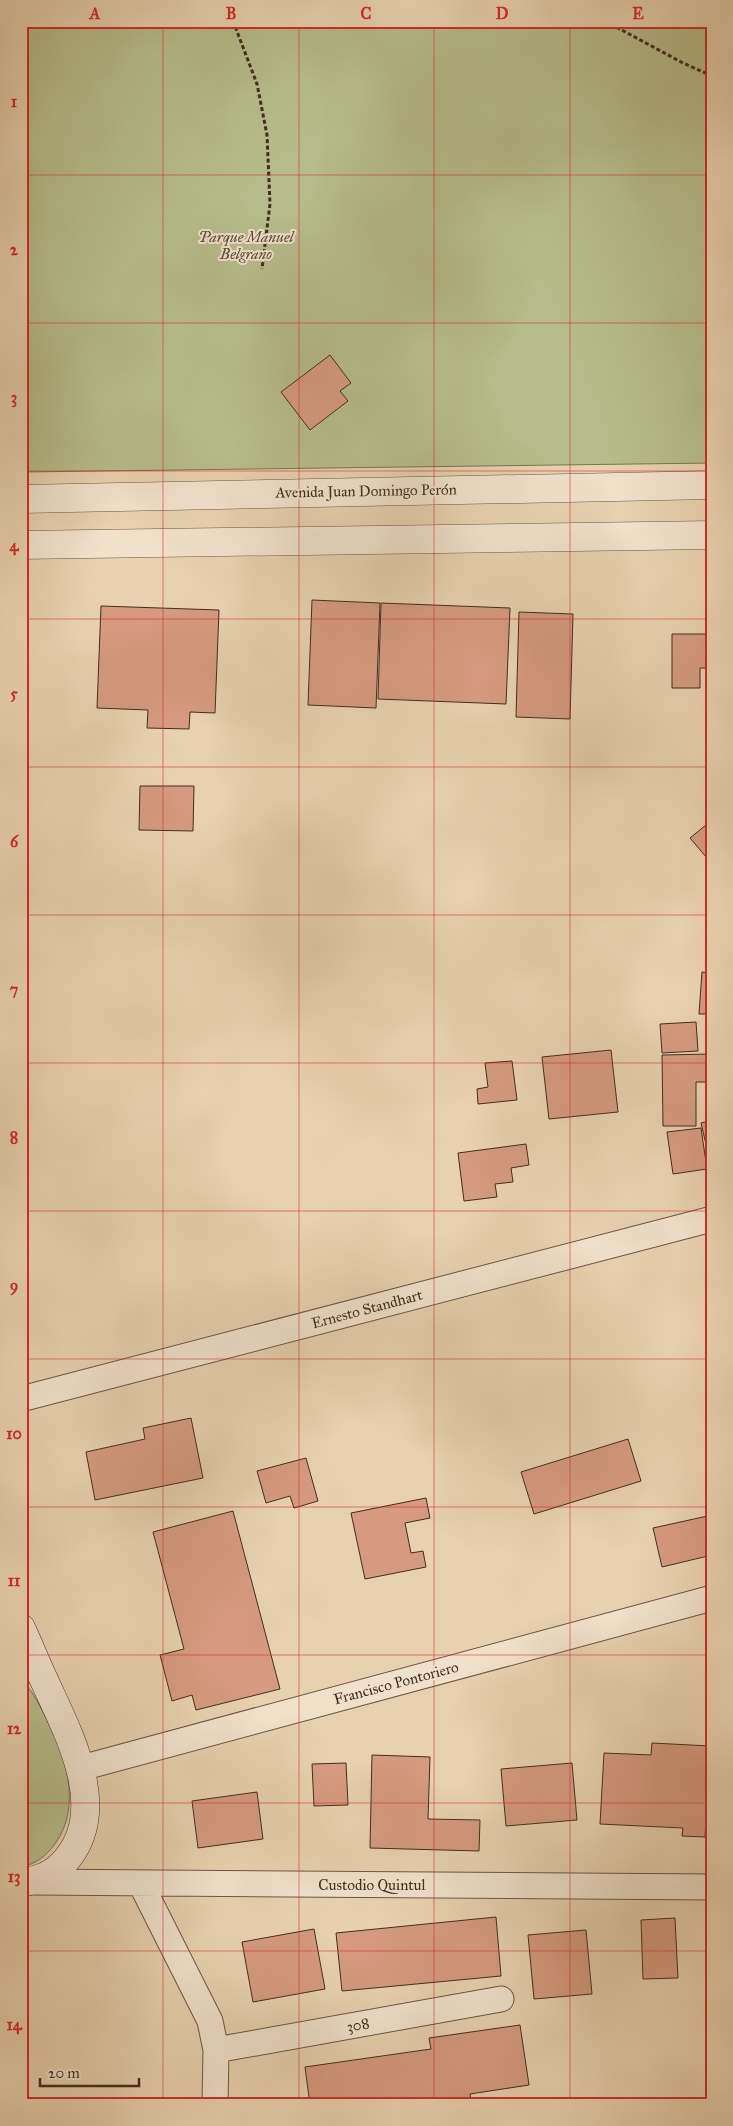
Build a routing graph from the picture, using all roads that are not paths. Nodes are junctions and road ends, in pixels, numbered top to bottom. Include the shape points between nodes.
1 (712, 485) edge
2 (21, 499) edge
3 (712, 535) edge
4 (21, 545) edge
5 (712, 1219) edge
6 (21, 1399) edge
7 (712, 1598) edge
8 (21, 1628) edge
9 (21, 1658) edge
10 (44, 1681) junction
11 (81, 1768) junction
12 (27, 1882) edge
13 (141, 1884) junction
14 (712, 1887) edge
15 (501, 2000) dead end
16 (216, 2050) junction
17 (215, 2105) edge

1 - 2 street, Avenida Juan Domingo Perón
3 - 4 street
5 - 6 street, Ernesto Standhart
7 - 11 street, Francisco Pontoriero
8 - 10 street
9 - 10 street
10 - 11 street
11 - 12 street via 85,1805 81,1836 74,1851 63,1865 47,1876
12 - 13 street, Custodio Quintul
13 - 14 street, Custodio Quintul
13 - 16 street via 210,2021
15 - 16 street, 308
16 - 17 street

